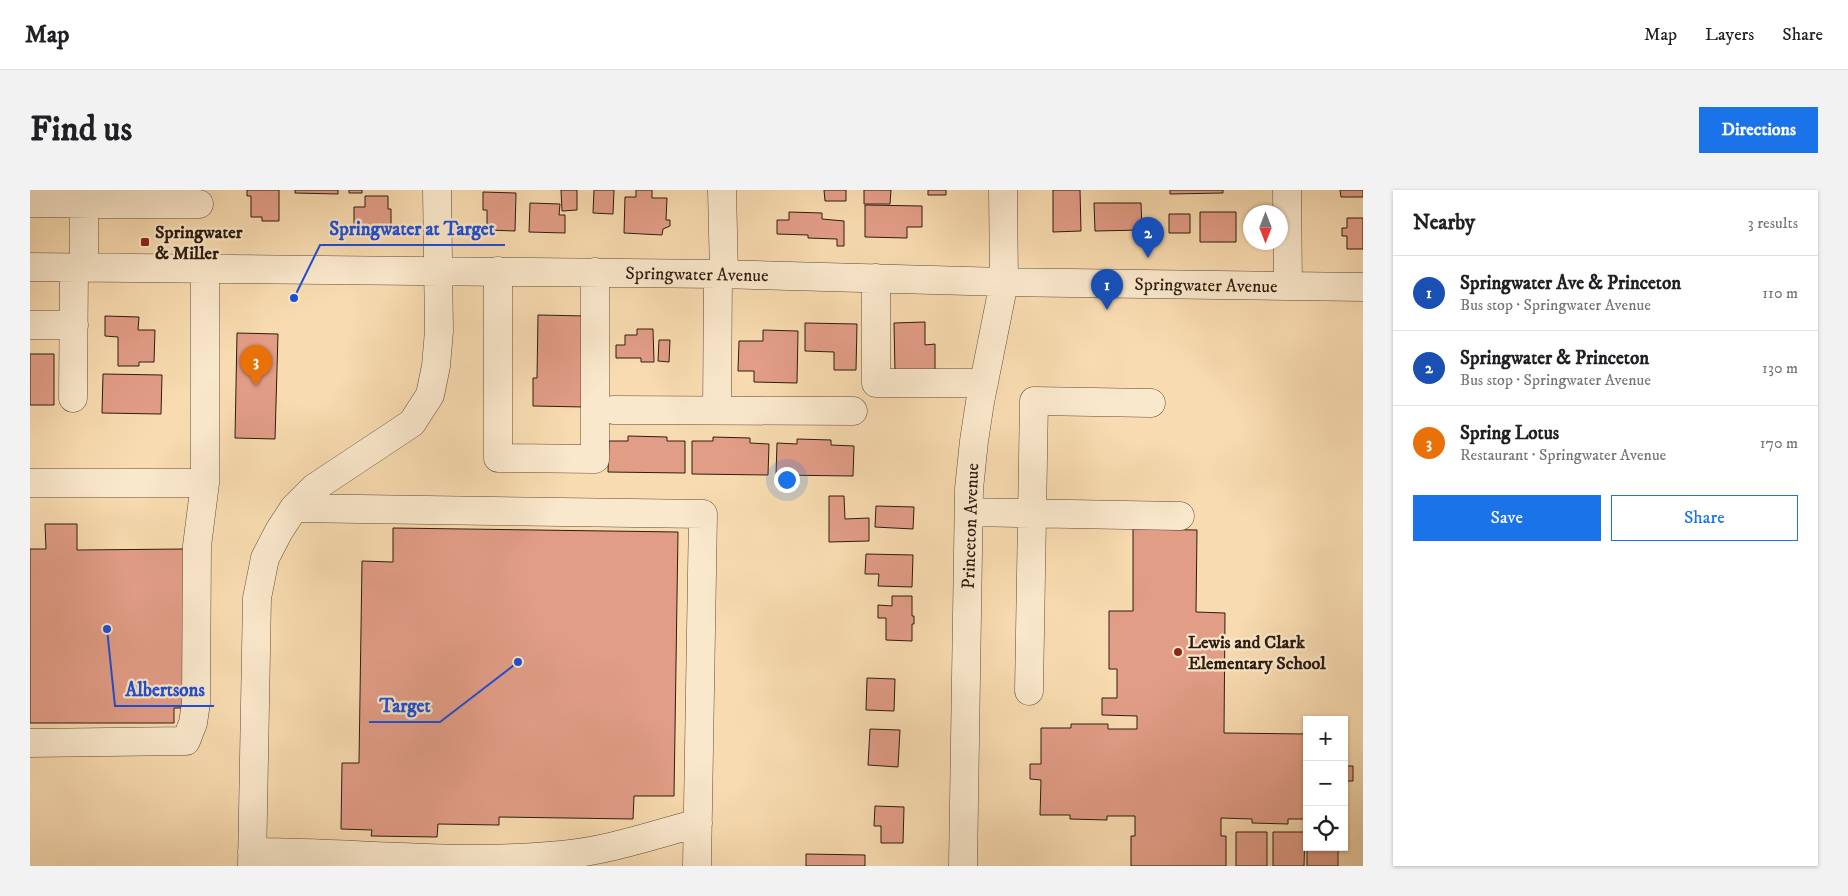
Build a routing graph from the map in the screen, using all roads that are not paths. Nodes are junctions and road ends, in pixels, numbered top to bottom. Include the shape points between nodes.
1 (437, 190) edge
2 (722, 190) edge
3 (1003, 190) edge
4 (1287, 190) edge
5 (84, 197) edge
6 (116, 197) edge
7 (30, 203) edge
8 (199, 204) dead end
9 (30, 267) edge
10 (79, 267) junction
11 (205, 268) junction
12 (438, 270) junction
13 (498, 271) junction
14 (595, 272) junction
15 (721, 274) junction
16 (876, 278) junction
17 (1004, 282) junction
18 (1288, 286) junction
19 (1363, 287) edge
20 (30, 325) edge
21 (74, 325) junction
22 (984, 383) junction
23 (73, 398) dead end
24 (1151, 403) dead end
25 (613, 410) dead end
26 (717, 410) junction
27 (853, 411) dead end
28 (30, 484) edge
29 (205, 484) junction
30 (294, 508) junction
31 (969, 512) junction
32 (1032, 513) junction
33 (1180, 516) dead end
34 (1029, 691) dead end
35 (30, 743) edge
36 (698, 823) junction
37 (252, 859) edge
38 (697, 866) edge
39 (962, 866) edge

1 - 12 street
2 - 15 street
3 - 17 street, Princeton Avenue
4 - 18 street
5 - 6 street
5 - 7 street
5 - 10 street
6 - 8 street
9 - 10 street, Springwater Avenue
10 - 11 street, Springwater Avenue
10 - 21 street
11 - 12 street, Springwater Avenue
11 - 29 street
12 - 13 street, Springwater Avenue
12 - 30 street via 439,331 430,396 412,422 314,488
13 - 14 street, Springwater Avenue
13 - 14 street via 498,458 595,458
14 - 15 street, Springwater Avenue
15 - 16 street, Springwater Avenue
15 - 26 street
16 - 17 street, Springwater Avenue
16 - 22 street via 876,383
17 - 18 street, Springwater Avenue
17 - 22 street, Princeton Avenue
18 - 19 street, Springwater Avenue
20 - 21 street
21 - 23 street
22 - 31 street, Princeton Avenue via 974,441
24 - 32 street via 1034,401
25 - 26 street
26 - 27 street
28 - 29 street
29 - 35 street via 197,546 196,703 186,741
30 - 36 street via 702,514
30 - 37 street via 265,558 257,598
31 - 32 street
31 - 39 street, Princeton Avenue
32 - 33 street
32 - 34 street
36 - 37 street via 625,843 562,855 502,859 315,852
36 - 38 street

